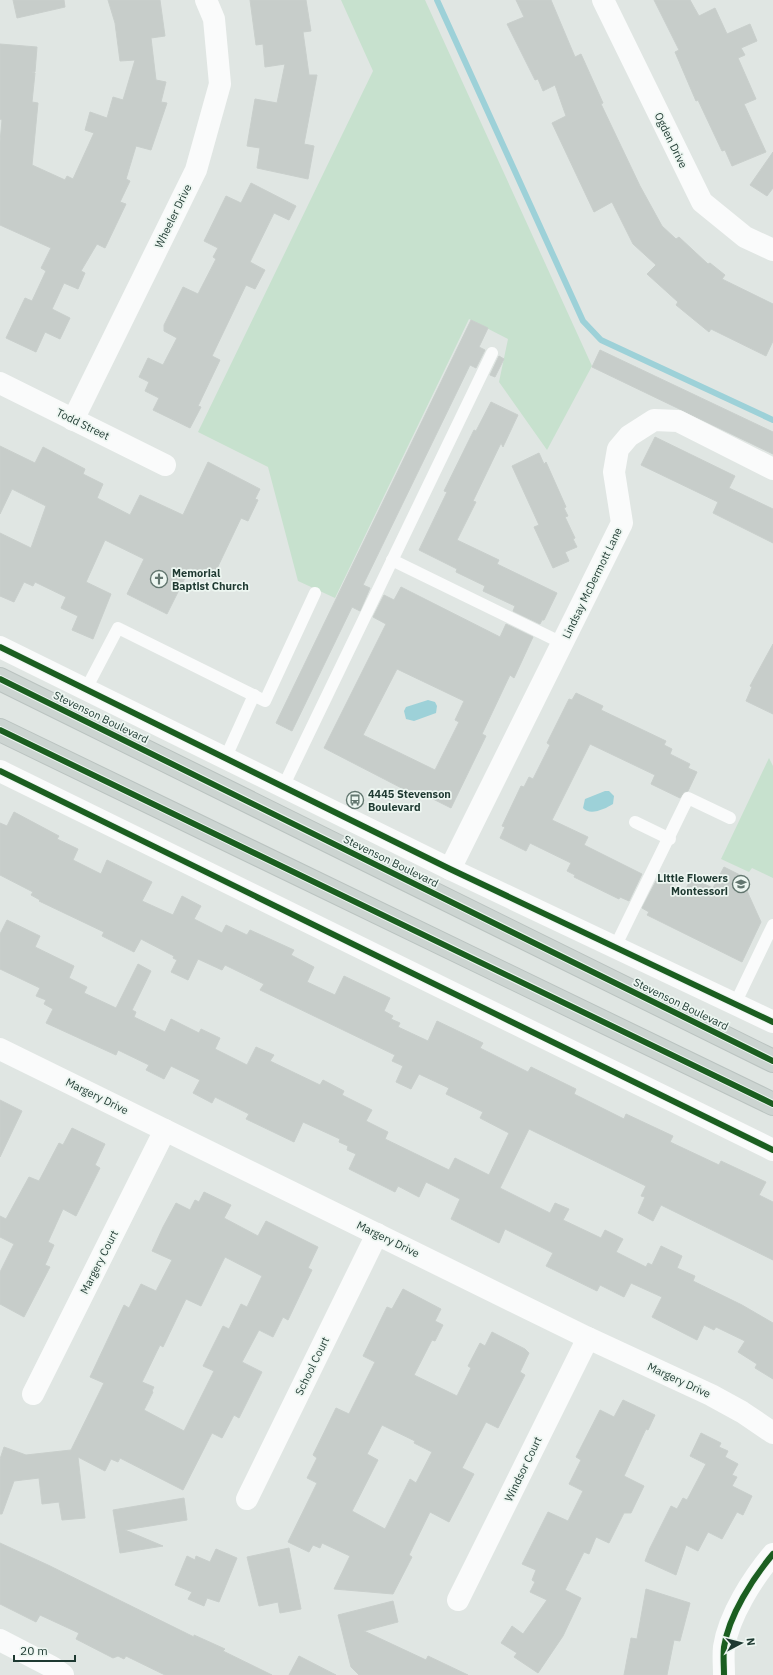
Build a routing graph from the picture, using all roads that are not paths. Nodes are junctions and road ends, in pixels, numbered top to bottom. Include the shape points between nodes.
1 (206, 0) edge
2 (603, 0) edge
3 (773, 250) edge
4 (492, 353) dead end
5 (0, 383) edge
6 (73, 420) junction
7 (165, 465) dead end
8 (773, 469) edge
9 (392, 560) junction
10 (315, 593) dead end
11 (562, 644) junction
12 (0, 647) edge
13 (0, 678) edge
14 (86, 689) junction
15 (254, 695) junction
16 (0, 730) edge
17 (225, 759) junction
18 (0, 771) edge
19 (283, 787) junction
20 (730, 818) dead end
21 (635, 822) dead end
22 (670, 839) junction
23 (450, 869) junction
24 (773, 925) edge
25 (615, 947) junction
26 (735, 1004) junction
27 (773, 1022) edge
28 (0, 1049) edge
29 (773, 1061) edge
30 (773, 1104) edge
31 (165, 1130) junction
32 (773, 1150) edge
33 (377, 1234) junction
34 (588, 1338) junction
35 (33, 1394) dead end
36 (773, 1433) edge
37 (247, 1499) dead end
38 (773, 1554) edge
39 (458, 1600) dead end
40 (0, 1640) edge
41 (63, 1675) edge
42 (724, 1675) edge

1 - 6 street, Wheeler Drive via 214,19 220,84 196,170
2 - 3 street, Ogden Drive via 702,202 745,237
4 - 9 lane
5 - 6 street, Todd Street
6 - 7 street, Todd Street
8 - 11 street, Lindsay McDermott Lane via 678,421 654,420 629,436 618,449 614,472 622,524
9 - 11 lane
9 - 19 lane
10 - 15 lane via 265,701
11 - 23 street, Lindsay McDermott Lane
12 - 14 street, Stevenson Boulevard
13 - 29 main road, Stevenson Boulevard
14 - 15 lane via 118,628
14 - 17 street, Stevenson Boulevard
15 - 17 lane
16 - 30 main road
17 - 19 street, Stevenson Boulevard
18 - 32 street
19 - 23 street, Stevenson Boulevard
20 - 22 lane via 688,798
21 - 22 lane
22 - 25 lane
23 - 25 street, Stevenson Boulevard
24 - 26 lane
25 - 26 street, Stevenson Boulevard
26 - 27 street, Stevenson Boulevard
28 - 31 street, Margery Drive
31 - 33 street, Margery Drive
31 - 35 street, Margery Court
33 - 34 street, Margery Drive
33 - 37 street, School Court
34 - 36 street, Margery Drive via 711,1395
34 - 39 street, Windsor Court
38 - 42 street via 760,1569 735,1612 724,1646
40 - 41 street

